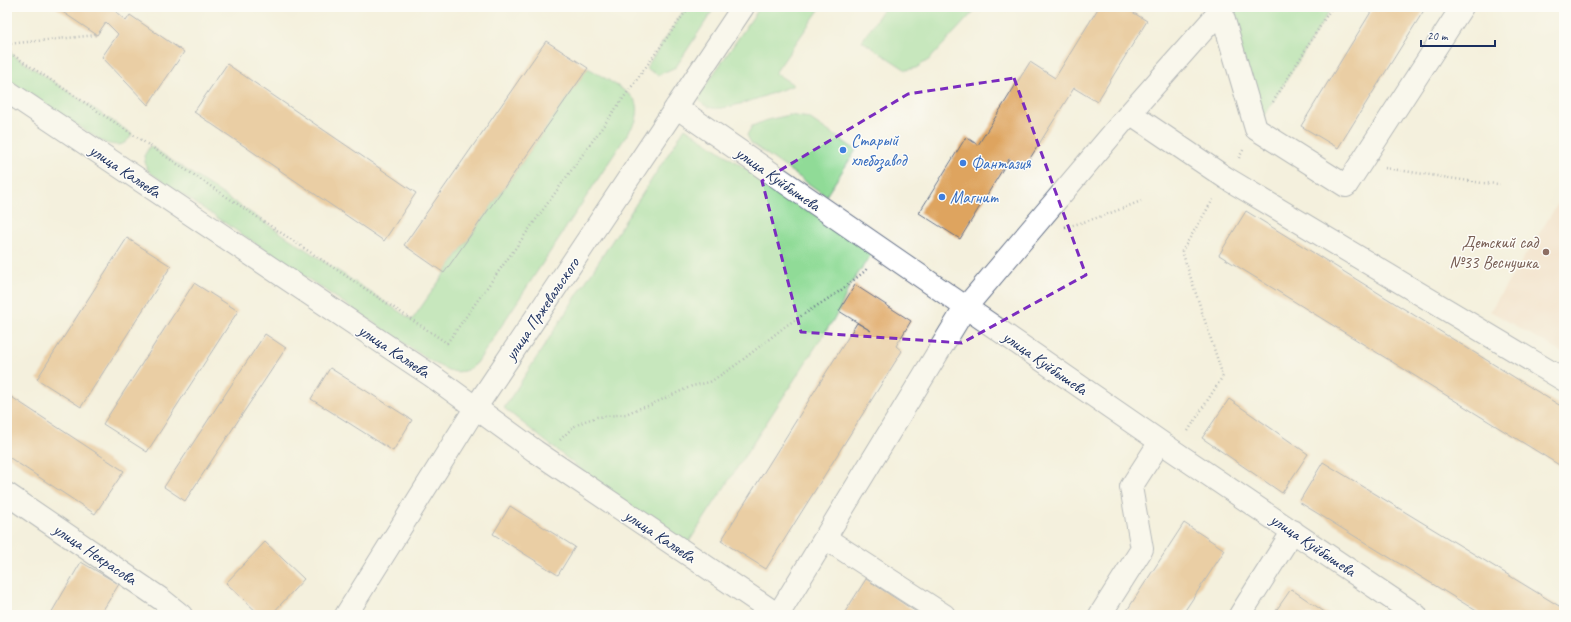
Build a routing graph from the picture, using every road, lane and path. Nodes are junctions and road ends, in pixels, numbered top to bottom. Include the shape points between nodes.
1 (689, 7) edge
2 (743, 7) edge
3 (1332, 7) edge
4 (1462, 7) edge
5 (1223, 9) edge
6 (97, 35) dead end
7 (7, 44) edge
8 (7, 51) edge
9 (7, 91) edge
10 (676, 108) junction
11 (1130, 113) junction
12 (1256, 129) junction
13 (1358, 168) junction
14 (1226, 178) junction
15 (1500, 184) dead end
16 (1141, 200) dead end
17 (1029, 233) junction
18 (880, 249) junction
19 (965, 308) junction
20 (1564, 380) edge
21 (476, 407) junction
22 (1167, 447) junction
23 (536, 451) junction
24 (7, 494) edge
25 (1293, 531) junction
26 (825, 538) junction
27 (181, 615) edge
28 (346, 615) edge
29 (778, 615) edge
30 (944, 615) edge
31 (1100, 615) edge
32 (1240, 615) edge
33 (1416, 615) edge

1 - 8 path via 447,343
2 - 10 street, улица Пржевальского
3 - 12 path
4 - 13 street
5 - 11 street
5 - 12 street
6 - 7 path
9 - 21 street, улица Каляева
10 - 18 street, улица Куйбышева
10 - 21 street, улица Пржевальского
11 - 14 street
11 - 17 street
12 - 13 street via 1346,186
12 - 14 path
13 - 15 path via 1381,168
14 - 20 street
14 - 22 path via 1182,251 1223,376
16 - 17 path via 1082,224
17 - 19 street
18 - 19 street, улица Куйбышева
18 - 23 path via 858,277 710,382 692,386 626,414 585,421 573,427 554,446
19 - 22 street, улица Куйбышева
19 - 26 street
21 - 23 street, улица Каляева
21 - 28 street, улица Пржевальского
22 - 25 street, улица Куйбышева
22 - 31 street via 1131,487 1142,549
23 - 29 street, улица Каляева
24 - 27 street, улица Некрасова
25 - 32 street
25 - 33 street, улица Куйбышева
26 - 29 street
26 - 30 street

